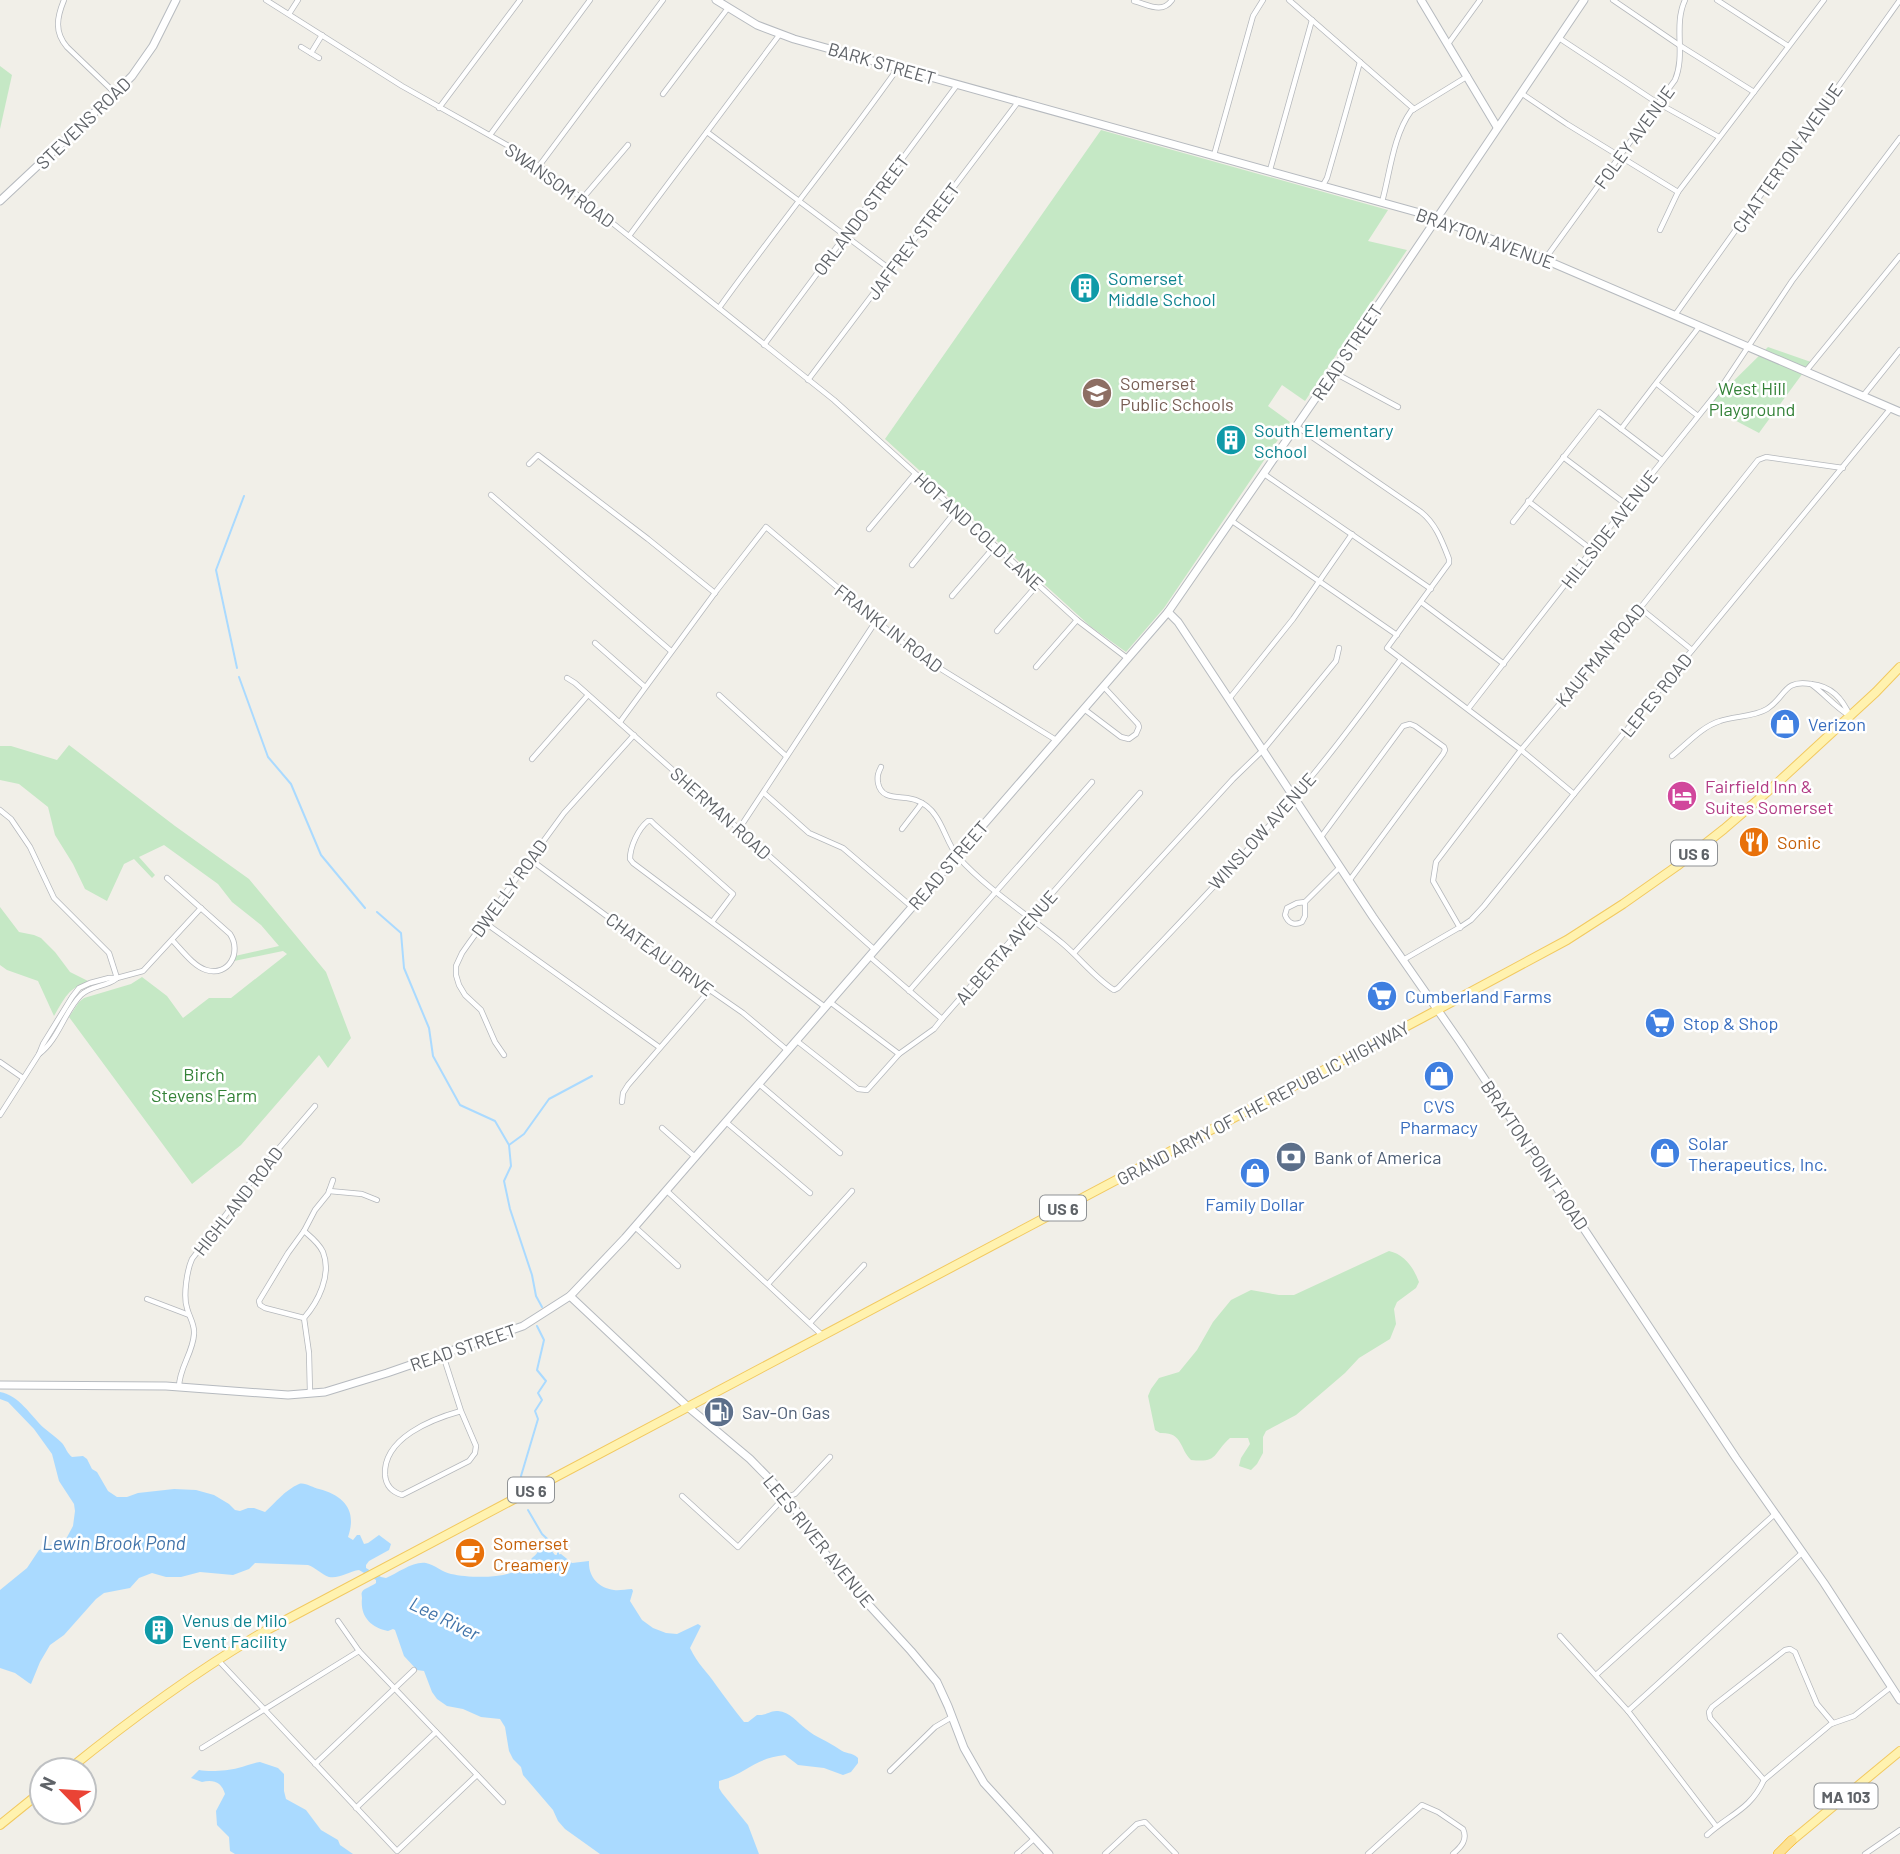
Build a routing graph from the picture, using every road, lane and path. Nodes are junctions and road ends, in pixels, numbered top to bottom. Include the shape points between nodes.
1 (64, 0) edge
2 (176, 0) edge
3 (266, 0) edge
4 (298, 0) edge
5 (520, 0) edge
6 (590, 0) edge
7 (663, 0) edge
8 (716, 0) edge
9 (1172, 0) edge
10 (1263, 0) edge
11 (1289, 0) edge
12 (1421, 0) edge
13 (1480, 0) edge
14 (1584, 0) edge
15 (1613, 0) edge
16 (1685, 0) edge
17 (1717, 0) edge
18 (1823, 0) edge
19 (1899, 0) edge
20 (1134, 1) edge
21 (728, 8) junction
22 (289, 14) junction
23 (1312, 20) junction
24 (780, 34) junction
25 (322, 35) junction
26 (1559, 37) junction
27 (1448, 44) junction
28 (1679, 45) junction
29 (1788, 46) junction
30 (302, 47) dead end
31 (310, 53) junction
32 (319, 58) dead end
33 (1360, 62) junction
34 (898, 68) junction
35 (1468, 76) junction
36 (957, 85) junction
37 (1754, 92) junction
38 (115, 93) junction
39 (1521, 93) junction
40 (663, 94) dead end
41 (1017, 102) junction
42 (1658, 103) junction
43 (439, 108) junction
44 (1414, 109) junction
45 (1054, 112) joint
46 (1497, 127) junction
47 (707, 132) junction
48 (490, 135) junction
49 (1719, 138) junction
50 (1900, 138) edge
51 (628, 145) dead end
52 (1214, 155) junction
53 (1619, 156) junction
54 (539, 166) junction
55 (1270, 170) junction
56 (1323, 185) junction
57 (1678, 192) junction
58 (582, 199) junction
59 (799, 200) junction
60 (0, 201) edge
61 (1382, 202) junction
62 (1436, 219) junction
63 (1660, 230) dead end
64 (629, 236) junction
65 (845, 236) junction
66 (1900, 256) edge
67 (1545, 260) junction
68 (891, 270) junction
69 (719, 309) junction
70 (1675, 316) junction
71 (1700, 327) junction
72 (765, 345) junction
73 (1748, 348) junction
74 (1900, 350) edge
75 (1333, 372) junction
76 (1806, 372) junction
77 (808, 380) junction
78 (1657, 384) junction
79 (1863, 396) junction
80 (834, 400) joint
81 (1398, 407) dead end
82 (1891, 408) junction
83 (1900, 412) edge
84 (1698, 416) junction
85 (1296, 426) junction
86 (1621, 429) junction
87 (1563, 457) junction
88 (1662, 460) junction
89 (529, 464) dead end
90 (1843, 468) junction
91 (915, 474) junction
92 (1264, 474) junction
93 (491, 495) dead end
94 (1528, 501) junction
95 (1627, 505) junction
96 (956, 510) junction
97 (1232, 521) junction
98 (1513, 522) dead end
99 (869, 529) dead end
100 (1352, 534) junction
101 (995, 546) junction
102 (1592, 550) junction
103 (912, 565) dead end
104 (1320, 581) junction
105 (1038, 584) junction
106 (1431, 589) junction
107 (715, 593) junction
108 (952, 596) dead end
109 (1420, 602) junction
110 (1640, 608) junction
111 (1168, 612) junction
112 (1077, 620) junction
113 (876, 621) junction
114 (997, 631) dead end
115 (1396, 635) junction
116 (595, 643) dead end
117 (1339, 648) dead end
118 (1692, 650) junction
119 (671, 651) junction
120 (1127, 658) junction
121 (1401, 659) junction
122 (1504, 664) junction
123 (1036, 667) dead end
124 (1900, 667) edge
125 (567, 678) dead end
126 (1103, 686) junction
127 (645, 687) junction
128 (588, 695) junction
129 (719, 695) dead end
130 (1229, 699) junction
131 (1084, 708) junction
132 (1468, 709) junction
133 (1850, 716) junction
134 (620, 722) junction
135 (634, 735) junction
136 (1056, 740) junction
137 (1263, 750) junction
138 (1521, 750) junction
139 (786, 756) junction
140 (1672, 757) dead end
141 (532, 759) dead end
142 (881, 768) dead end
143 (1092, 782) dead end
144 (764, 793) junction
145 (1140, 793) dead end
146 (1574, 794) junction
147 (1295, 796) junction
148 (922, 803) junction
149 (0, 810) edge
150 (739, 829) junction
151 (902, 829) dead end
152 (1321, 837) junction
153 (957, 855) junction
154 (531, 860) junction
155 (1340, 867) junction
156 (167, 878) dead end
157 (1349, 881) junction
158 (996, 892) junction
159 (1305, 902) junction
160 (912, 906) junction
161 (201, 908) junction
162 (1031, 917) junction
163 (484, 922) junction
164 (712, 922) junction
165 (1460, 928) junction
166 (172, 940) junction
167 (872, 953) junction
168 (1074, 953) junction
169 (1403, 960) junction
170 (117, 978) junction
171 (710, 990) junction
172 (909, 991) junction
173 (827, 1004) junction
174 (1437, 1010) junction
175 (942, 1019) junction
176 (797, 1041) junction
177 (659, 1047) junction
178 (788, 1051) junction
179 (899, 1054) junction
180 (504, 1055) dead end
181 (0, 1062) edge
182 (23, 1078) junction
183 (759, 1084) junction
184 (622, 1102) dead end
185 (315, 1107) dead end
186 (0, 1115) edge
187 (726, 1122) junction
188 (662, 1128) dead end
189 (840, 1153) dead end
190 (695, 1157) junction
191 (333, 1180) dead end
192 (329, 1191) junction
193 (666, 1191) junction
194 (852, 1191) dead end
195 (810, 1193) dead end
196 (377, 1200) dead end
197 (635, 1227) junction
198 (304, 1231) junction
199 (863, 1265) dead end
200 (678, 1266) dead end
201 (768, 1284) junction
202 (570, 1296) junction
203 (149, 1301) dead end
204 (190, 1316) junction
205 (304, 1318) junction
206 (810, 1323) junction
207 (823, 1335) junction
208 (443, 1354) junction
209 (0, 1385) edge
210 (179, 1387) junction
211 (310, 1394) junction
212 (688, 1406) junction
213 (461, 1411) junction
214 (830, 1457) dead end
215 (682, 1496) dead end
216 (787, 1497) junction
217 (1776, 1513) junction
218 (1803, 1552) junction
219 (338, 1621) dead end
220 (1560, 1636) dead end
221 (359, 1651) junction
222 (217, 1660) junction
223 (414, 1670) dead end
224 (1597, 1675) junction
225 (1891, 1687) junction
226 (394, 1689) junction
227 (1900, 1700) edge
228 (264, 1711) junction
229 (1628, 1712) junction
230 (952, 1716) junction
231 (1833, 1723) junction
232 (436, 1732) junction
233 (202, 1748) dead end
234 (1900, 1751) edge
235 (86, 1756) edge
236 (315, 1764) junction
237 (890, 1771) dead end
238 (477, 1774) junction
239 (1764, 1780) junction
240 (28, 1802) edge
241 (503, 1802) dead end
242 (356, 1808) junction
243 (0, 1825) edge
244 (1717, 1826) junction
245 (1900, 1830) edge
246 (1707, 1835) dead end
247 (1035, 1838) junction
248 (1792, 1840) joint
249 (1017, 1854) edge
250 (1049, 1854) edge
251 (1105, 1854) edge
252 (1176, 1854) edge
253 (1368, 1854) edge
254 (1453, 1854) edge
255 (1777, 1854) edge
256 (1865, 1854) edge

1 - 38 street via 58,16 63,43
2 - 38 main road, STEVENS ROAD via 153,46
3 - 22 street, SWANSOM ROAD
4 - 22 street
5 - 43 street
6 - 48 street
7 - 54 street
8 - 21 main road, BARK STREET
9 - 20 street via 1162,8
10 - 52 street via 1253,16
11 - 23 street
12 - 27 main road
13 - 27 street
14 - 26 main road, READ STREET
15 - 28 street
16 - 28 street, FOLEY AVENUE via 1679,17
17 - 29 street
18 - 29 street
19 - 70 street, CHATTERTON AVENUE
21 - 24 main road, BARK STREET
21 - 40 street
22 - 25 street, SWANSOM ROAD
23 - 33 street
23 - 55 street
24 - 34 main road, BARK STREET
24 - 47 street
25 - 31 street
25 - 43 street, SWANSOM ROAD
26 - 39 main road, READ STREET
26 - 42 street
27 - 35 main road
28 - 37 street
28 - 42 street, FOLEY AVENUE via 1677,74
29 - 37 street
30 - 31 street
31 - 32 street
33 - 44 street
33 - 56 street
34 - 36 main road, BARK STREET
34 - 59 street
35 - 44 street
35 - 46 main road
36 - 41 main road, BARK STREET
36 - 65 street, ORLANDO STREET
37 - 49 street
38 - 60 main road, STEVENS ROAD
39 - 46 main road, READ STREET
39 - 53 street
41 - 45 main road, BARK STREET
41 - 68 street, JAFFREY STREET
42 - 49 street
42 - 53 street, FOLEY AVENUE
43 - 48 street, SWANSOM ROAD
44 - 61 street via 1401,130
45 - 52 main road, BRAYTON AVENUE
46 - 62 main road, READ STREET
47 - 59 street
47 - 64 street
48 - 54 street, SWANSOM ROAD
49 - 57 street
50 - 73 street, HILLSIDE AVENUE via 1791,281
51 - 58 street
52 - 55 main road, BRAYTON AVENUE
53 - 57 street
53 - 67 street, FOLEY AVENUE
54 - 58 street, SWANSOM ROAD
55 - 56 main road, BRAYTON AVENUE
56 - 61 main road, BRAYTON AVENUE
57 - 63 street
58 - 64 street, SWANSOM ROAD
59 - 65 street
59 - 69 street
61 - 62 main road, BRAYTON AVENUE
62 - 67 main road, BRAYTON AVENUE
62 - 75 main road, READ STREET
64 - 69 street, SWANSOM ROAD
65 - 68 street
65 - 72 street, ORLANDO STREET
66 - 76 street
67 - 70 main road, BRAYTON AVENUE
68 - 77 street, JAFFREY STREET
69 - 72 street, SWANSOM ROAD
70 - 71 main road, BRAYTON AVENUE
71 - 73 main road, BRAYTON AVENUE
71 - 78 street
72 - 77 street, SWANSOM ROAD
73 - 76 main road, BRAYTON AVENUE
73 - 84 street, HILLSIDE AVENUE
74 - 79 street
75 - 81 street
75 - 85 main road, READ STREET
76 - 79 main road, BRAYTON AVENUE
77 - 80 street, SWANSOM ROAD
78 - 84 street
78 - 86 street
79 - 82 main road, BRAYTON AVENUE
80 - 91 street, HOT AND COLD LANE
82 - 83 main road, BRAYTON AVENUE
82 - 90 street, LEPES ROAD
84 - 88 street, HILLSIDE AVENUE
85 - 92 main road, READ STREET
85 - 106 street via 1431,522 1449,559
86 - 87 street via 1599,412
86 - 88 street
87 - 94 street
87 - 95 street
88 - 95 street, HILLSIDE AVENUE
89 - 107 street via 538,455
90 - 110 street, KAUFMAN ROAD via 1762,458
90 - 118 street, LEPES ROAD
91 - 96 street, HOT AND COLD LANE
91 - 99 street
92 - 97 main road, READ STREET
92 - 100 street
93 - 119 street
94 - 98 street
94 - 102 street
95 - 102 street, HILLSIDE AVENUE
96 - 101 street, HOT AND COLD LANE
96 - 103 street
97 - 104 street
97 - 111 main road, READ STREET
100 - 104 street
100 - 106 street
101 - 105 street, HOT AND COLD LANE
101 - 108 street
102 - 122 street, HILLSIDE AVENUE
104 - 115 street
104 - 130 street
105 - 112 street, HOT AND COLD LANE
105 - 114 street
106 - 109 street
107 - 113 street, FRANKLIN ROAD via 766,527
107 - 119 street
109 - 115 street
109 - 122 street
110 - 118 street
110 - 138 street, KAUFMAN ROAD
111 - 120 main road, READ STREET
111 - 130 main road, BRAYTON POINT ROAD
112 - 120 street, HOT AND COLD LANE
112 - 123 street
113 - 136 street, FRANKLIN ROAD via 920,657
113 - 139 street
115 - 121 street via 1387,648
116 - 127 street
117 - 137 street via 1336,661
118 - 146 street, LEPES ROAD
119 - 127 street
120 - 126 main road, READ STREET
121 - 132 street
121 - 147 street, WINSLOW AVENUE
122 - 132 street, HILLSIDE AVENUE
124 - 133 main road, GRAND ARMY OF THE REPUBLIC HIGHWAY / US 6
125 - 128 street, SHERMAN ROAD
126 - 131 main road, READ STREET
126 - 131 street via 1138,724 1136,734 1129,739 1121,737
127 - 134 street
128 - 134 street, SHERMAN ROAD
128 - 141 street
129 - 139 street
130 - 137 main road, BRAYTON POINT ROAD
131 - 136 main road, READ STREET
132 - 138 street
133 - 140 street via 1811,684 1801,682 1786,688 1767,709 1712,723
133 - 174 main road, GRAND ARMY OF THE REPUBLIC HIGHWAY / US 6 via 1744,813 1649,886 1550,949
134 - 135 street, SHERMAN ROAD
135 - 150 street, SHERMAN ROAD
135 - 154 street, DWELLY ROAD via 564,813
136 - 153 main road, READ STREET
137 - 147 main road, BRAYTON POINT ROAD
137 - 168 street
138 - 146 street
138 - 165 street, KAUFMAN ROAD via 1434,868 1433,881
139 - 144 street
142 - 148 street via 877,777 885,794
143 - 158 street
144 - 150 street
144 - 160 street via 809,833 844,848
145 - 162 street, ALBERTA AVENUE
146 - 165 street, LEPES ROAD via 1484,906
147 - 152 main road, BRAYTON POINT ROAD
147 - 168 street, WINSLOW AVENUE via 1118,988 1112,988
148 - 151 street
148 - 153 street via 936,816
149 - 170 street via 30,847 58,903 109,953
150 - 167 street, SHERMAN ROAD
152 - 155 main road, BRAYTON POINT ROAD
152 - 157 street via 1407,724 1444,747
153 - 158 street
153 - 160 main road, READ STREET
154 - 163 street, DWELLY ROAD
154 - 171 street, CHATEAU DRIVE
155 - 157 main road, BRAYTON POINT ROAD
155 - 159 street
156 - 161 street
157 - 169 main road, BRAYTON POINT ROAD
158 - 162 street
158 - 172 street
159 - 159 street via 1287,908 1288,922 1302,922
160 - 167 main road, READ STREET
161 - 166 street
161 - 166 street via 234,940 235,953 229,964 220,970 206,970
162 - 168 street
162 - 175 street, ALBERTA AVENUE
163 - 177 street
163 - 180 street, DWELLY ROAD via 462,953 456,975
164 - 164 street via 630,859 648,821 733,894
164 - 173 street
165 - 169 street, LEPES ROAD
166 - 170 street via 143,971
167 - 172 street, SHERMAN ROAD
167 - 173 main road, READ STREET
169 - 174 main road, BRAYTON POINT ROAD
170 - 182 street via 83,993
171 - 177 street
171 - 178 street, CHATEAU DRIVE
172 - 175 street, SHERMAN ROAD
173 - 176 main road, READ STREET
173 - 179 street
174 - 207 main road, GRAND ARMY OF THE REPUBLIC HIGHWAY / US 6
174 - 217 main road, BRAYTON POINT ROAD
175 - 179 street, ALBERTA AVENUE
176 - 178 main road, READ STREET
176 - 179 street, ALBERTA AVENUE via 863,1091
177 - 184 street via 628,1085
178 - 183 main road, READ STREET
181 - 182 street
182 - 186 street
183 - 187 main road, READ STREET
183 - 189 street
185 - 204 street, HIGHLAND ROAD via 194,1255 186,1295
187 - 190 main road, READ STREET
187 - 195 street
188 - 190 street
190 - 193 main road, READ STREET
191 - 192 street
192 - 196 street
192 - 198 street
193 - 197 main road, READ STREET
193 - 201 street
194 - 201 street
197 - 200 street
197 - 202 main road, READ STREET
198 - 205 street via 323,1252 325,1262 322,1289
198 - 205 street via 259,1302 265,1308
199 - 206 street
201 - 206 street
202 - 208 main road, READ STREET via 523,1326
202 - 212 main road, LEES RIVER AVENUE
203 - 204 street
204 - 210 street, HIGHLAND ROAD via 194,1338
205 - 211 street
206 - 207 street
207 - 212 main road, GRAND ARMY OF THE REPUBLIC HIGHWAY / US 6
208 - 211 main road, READ STREET
208 - 213 street
209 - 210 main road, READ STREET
210 - 211 main road, READ STREET
212 - 216 main road, LEES RIVER AVENUE
212 - 222 main road, US 6
213 - 213 street via 427,1422 392,1449 385,1468 387,1485 397,1494 469,1461 476,1446
214 - 216 street via 796,1494
215 - 216 street via 738,1547
216 - 230 main road, LEES RIVER AVENUE via 836,1569 930,1673
217 - 218 main road, BRAYTON POINT ROAD
217 - 224 street
218 - 225 main road, BRAYTON POINT ROAD
218 - 229 street
219 - 221 street
220 - 224 street
221 - 226 street
221 - 228 street
222 - 228 street
222 - 235 main road, US 6
223 - 226 street
224 - 229 street
225 - 227 main road, BRAYTON POINT ROAD
225 - 231 street via 1854,1716
226 - 232 street
226 - 236 street
228 - 233 street
228 - 236 street
229 - 244 street
230 - 237 street via 927,1733
230 - 247 main road, LEES RIVER AVENUE via 978,1773
231 - 239 street
231 - 239 street via 1817,1704 1790,1649 1712,1707 1710,1718
232 - 238 street
232 - 242 street
234 - 248 main road, MA 103
236 - 242 street
238 - 241 street
238 - 242 street via 397,1851
239 - 244 street via 1748,1804
240 - 243 main road
244 - 246 street
245 - 256 street
247 - 249 street
247 - 250 main road, LEES RIVER AVENUE
248 - 255 highway
251 - 252 street via 1145,1822
253 - 254 street via 1422,1805 1463,1829 1463,1846

